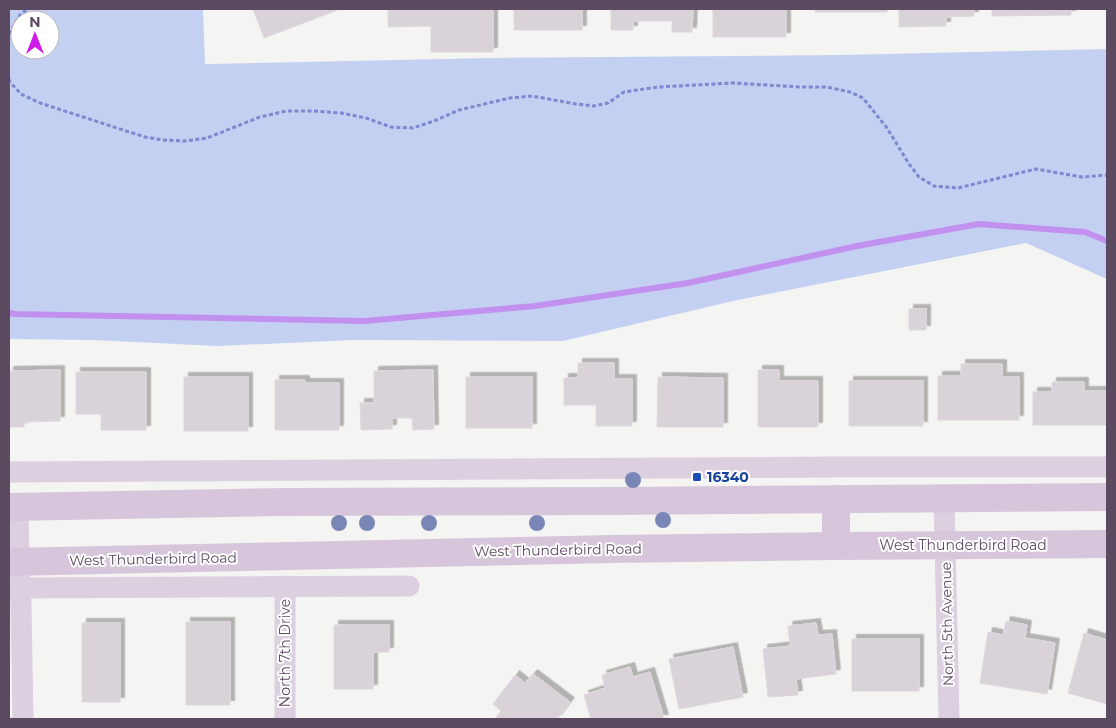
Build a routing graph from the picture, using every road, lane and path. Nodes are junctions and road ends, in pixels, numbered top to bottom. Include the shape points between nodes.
1 (27, 9) edge
2 (9, 34) edge
3 (9, 79) edge
4 (1107, 175) edge
5 (835, 467) junction
6 (1107, 467) edge
7 (9, 472) edge
8 (1107, 497) edge
9 (944, 499) junction
10 (836, 500) junction
11 (13, 507) edge
12 (1107, 544) edge
13 (836, 546) junction
14 (946, 546) junction
15 (13, 571) edge
16 (284, 586) junction
17 (409, 586) dead end
18 (23, 719) edge
19 (285, 719) edge
20 (948, 719) edge

1 - 2 path
3 - 4 path via 21,94 40,103 145,137 185,141 207,138 260,117 286,111 341,113 391,127 413,128 458,110 510,98 532,96 594,106 608,103 624,92 658,87 733,83 827,87 863,98 919,177 934,186 958,188 1036,169 1082,177
5 - 6 street
5 - 7 street
5 - 10 street
8 - 9 main road
9 - 10 main road
9 - 14 street, North 5th Avenue
10 - 11 main road via 294,502
10 - 13 main road
11 - 15 street
12 - 14 main road, West Thunderbird Road
13 - 14 main road, West Thunderbird Road
13 - 15 main road, West Thunderbird Road via 592,549
14 - 20 street, North 5th Avenue
15 - 16 street, West Thunderbird Road
15 - 18 street
16 - 17 street, West Thunderbird Road
16 - 19 street, North 7th Drive

